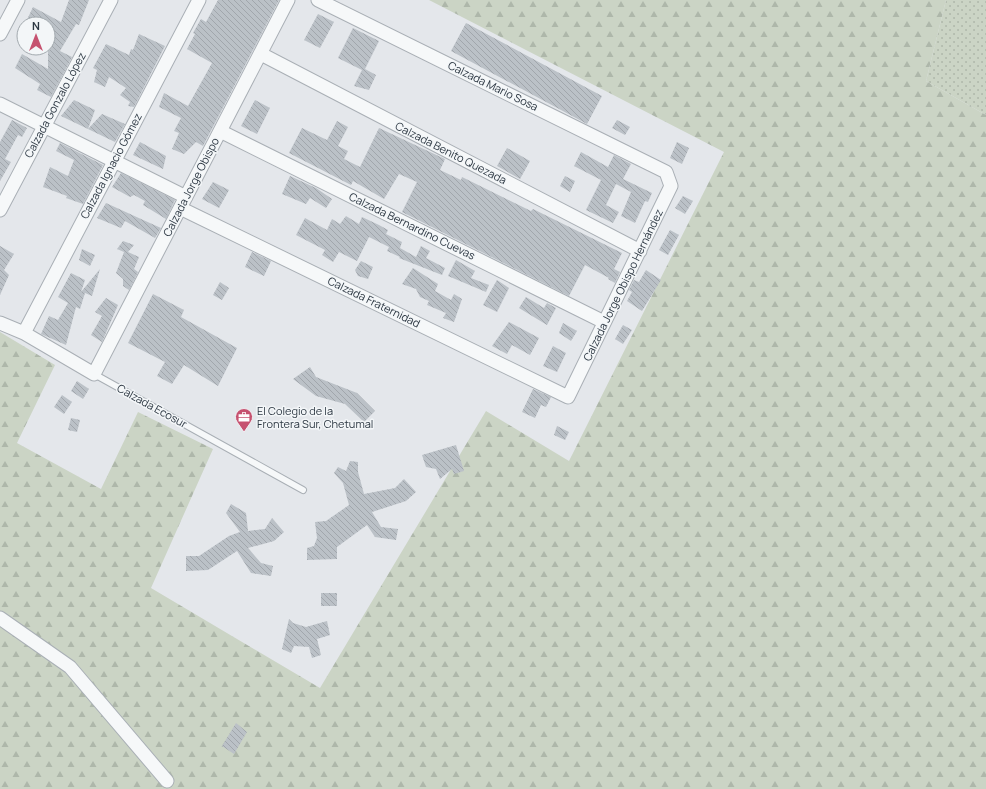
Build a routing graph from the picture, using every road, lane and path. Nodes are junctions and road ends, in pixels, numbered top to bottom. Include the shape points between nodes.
1 (18, 0) edge
2 (111, 0) edge
3 (199, 0) edge
4 (288, 0) edge
5 (318, 0) edge
6 (0, 34) edge
7 (261, 54) junction
8 (0, 104) edge
9 (44, 126) junction
10 (220, 131) junction
11 (113, 162) junction
12 (666, 172) joint
13 (183, 202) junction
14 (0, 210) edge
15 (640, 251) junction
16 (604, 322) junction
17 (0, 323) edge
18 (24, 333) junction
19 (94, 374) junction
20 (568, 397) joint
21 (303, 490) dead end
22 (0, 618) edge
23 (167, 781) dead end

1 - 6 street
2 - 9 street, Calzada Gonzalo López
3 - 11 street, Calzada Ignacio Gómez
4 - 7 street, Calzada Jorge Obispo
5 - 12 street, Calzada Mario Sosa
7 - 10 street, Calzada Jorge Obispo
7 - 15 street, Calzada Benito Quezada
8 - 9 street, Calzada Fraternidad
9 - 11 street, Calzada Fraternidad
9 - 14 street, Calzada Gonzalo López
10 - 13 street, Calzada Jorge Obispo
10 - 16 street, Calzada Bernardino Cuevas
11 - 13 street, Calzada Fraternidad
11 - 18 street, Calzada Ignacio Gómez
12 - 15 street, Calzada Jorge Obispo Hernández via 671,186
13 - 19 street, Calzada Jorge Obispo
13 - 20 street, Calzada Fraternidad
15 - 16 street, Calzada Jorge Obispo Hernández
16 - 20 street, Calzada Jorge Obispo Hernández
17 - 18 street, Calzada Ecosur
18 - 19 street, Calzada Ecosur
19 - 21 lane, Calzada Ecosur
22 - 23 street via 70,667

